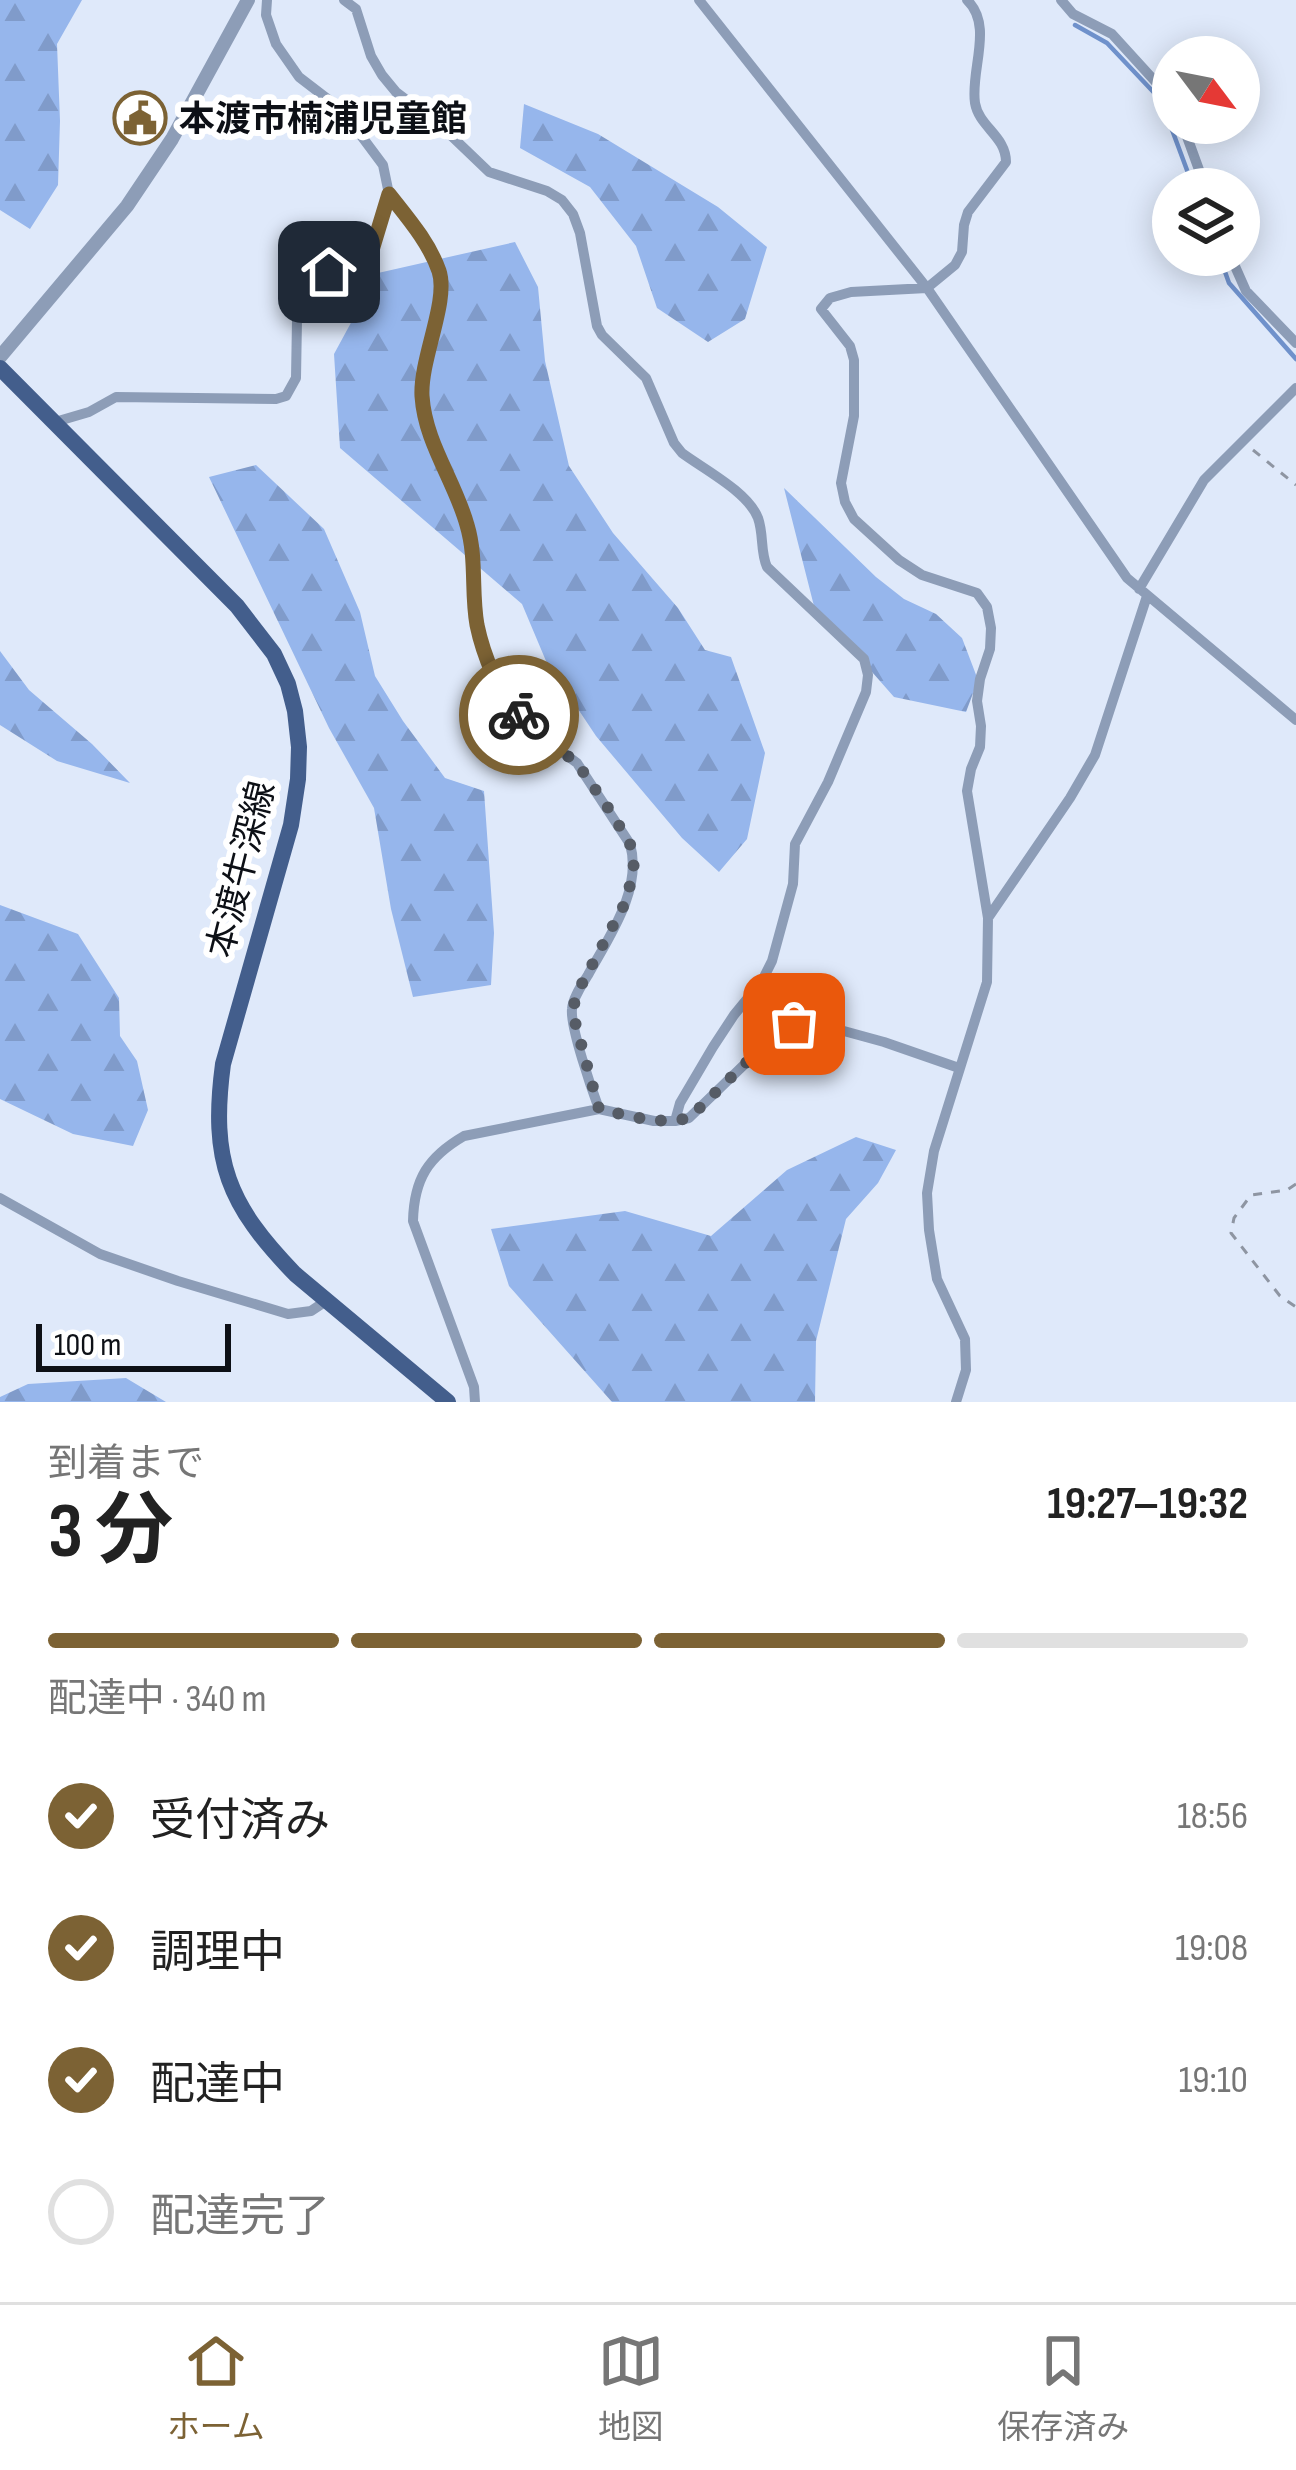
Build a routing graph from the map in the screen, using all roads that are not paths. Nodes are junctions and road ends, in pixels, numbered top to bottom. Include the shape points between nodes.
1 (248, 0) edge
2 (267, 0) edge
3 (344, 0) edge
4 (700, 0) edge
5 (967, 0) edge
6 (1061, 0) edge
7 (1152, 78) edge
8 (389, 194) junction
9 (1239, 276) edge
10 (927, 288) junction
11 (1296, 343) edge
12 (0, 357) edge
13 (0, 368) edge
14 (1296, 388) edge
15 (55, 422) junction
16 (1143, 592) junction
17 (1296, 720) edge
18 (988, 918) junction
19 (959, 1068) junction
20 (599, 1109) junction
21 (675, 1121) junction
22 (0, 1198) edge
23 (326, 1301) junction
24 (448, 1402) edge
25 (476, 1402) edge
26 (956, 1402) edge

1 - 12 street via 127,206
2 - 8 street via 276,44 299,77 342,110 382,165
3 - 21 street via 356,9 371,56 396,92 489,172 547,191 573,214 596,326 646,378 682,453 750,502 767,567 867,667 866,692 795,844 772,961
4 - 10 street
5 - 10 street via 980,18 974,102 1006,161 968,212 955,265
6 - 7 street via 1112,34
8 - 15 street via 372,250 304,290 296,378 286,396 116,398
8 - 20 street via 441,275 422,399 467,524 477,626 501,693 577,763 634,858 623,907 572,1011
9 - 11 street
10 - 16 street
10 - 18 street via 851,292 821,310 854,360 841,483 854,519 898,560 977,592 987,607 980,746 967,790
13 - 15 main road, 本渡牛深線
14 - 16 street via 1204,480
15 - 23 main road, 本渡牛深線 via 237,606 288,684 298,779 223,1064 218,1137 250,1224
16 - 17 street
16 - 18 street via 1095,755
18 - 19 street via 987,982
19 - 21 street via 860,1035 794,1024 689,1118
19 - 26 street via 927,1193 938,1279 965,1339
20 - 21 street
20 - 25 street via 464,1136 420,1178 413,1221
22 - 23 street via 100,1254 178,1281 289,1314
23 - 24 main road, 本渡牛深線

